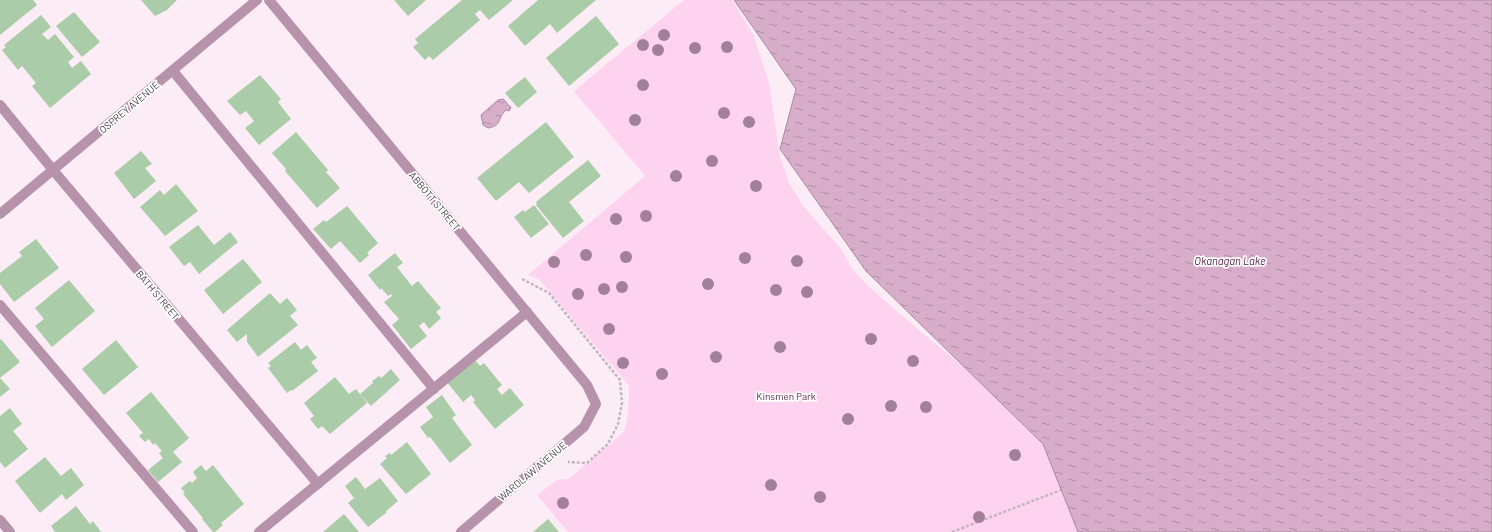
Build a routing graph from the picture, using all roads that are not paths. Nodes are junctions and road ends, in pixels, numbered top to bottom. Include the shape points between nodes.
1 (257, 0) edge
2 (269, 0) edge
3 (173, 71) junction
4 (0, 105) edge
5 (53, 170) junction
6 (0, 214) edge
7 (0, 305) edge
8 (527, 312) junction
9 (434, 389) junction
10 (596, 404) joint
11 (318, 484) junction
12 (0, 520) edge
13 (10, 532) edge
14 (192, 532) edge
15 (259, 532) edge
16 (461, 532) edge

1 - 3 street, OSPREY AVENUE
2 - 8 street, ABBOTT STREET
3 - 5 street, OSPREY AVENUE
3 - 9 street
4 - 5 street, BATH STREET
5 - 6 street, OSPREY AVENUE
5 - 11 street, BATH STREET
7 - 14 street
8 - 9 street
8 - 10 street, ABBOTT STREET via 587,385
9 - 11 street
10 - 16 street, WARDLAW AVENUE via 584,427
11 - 15 street
12 - 13 street

